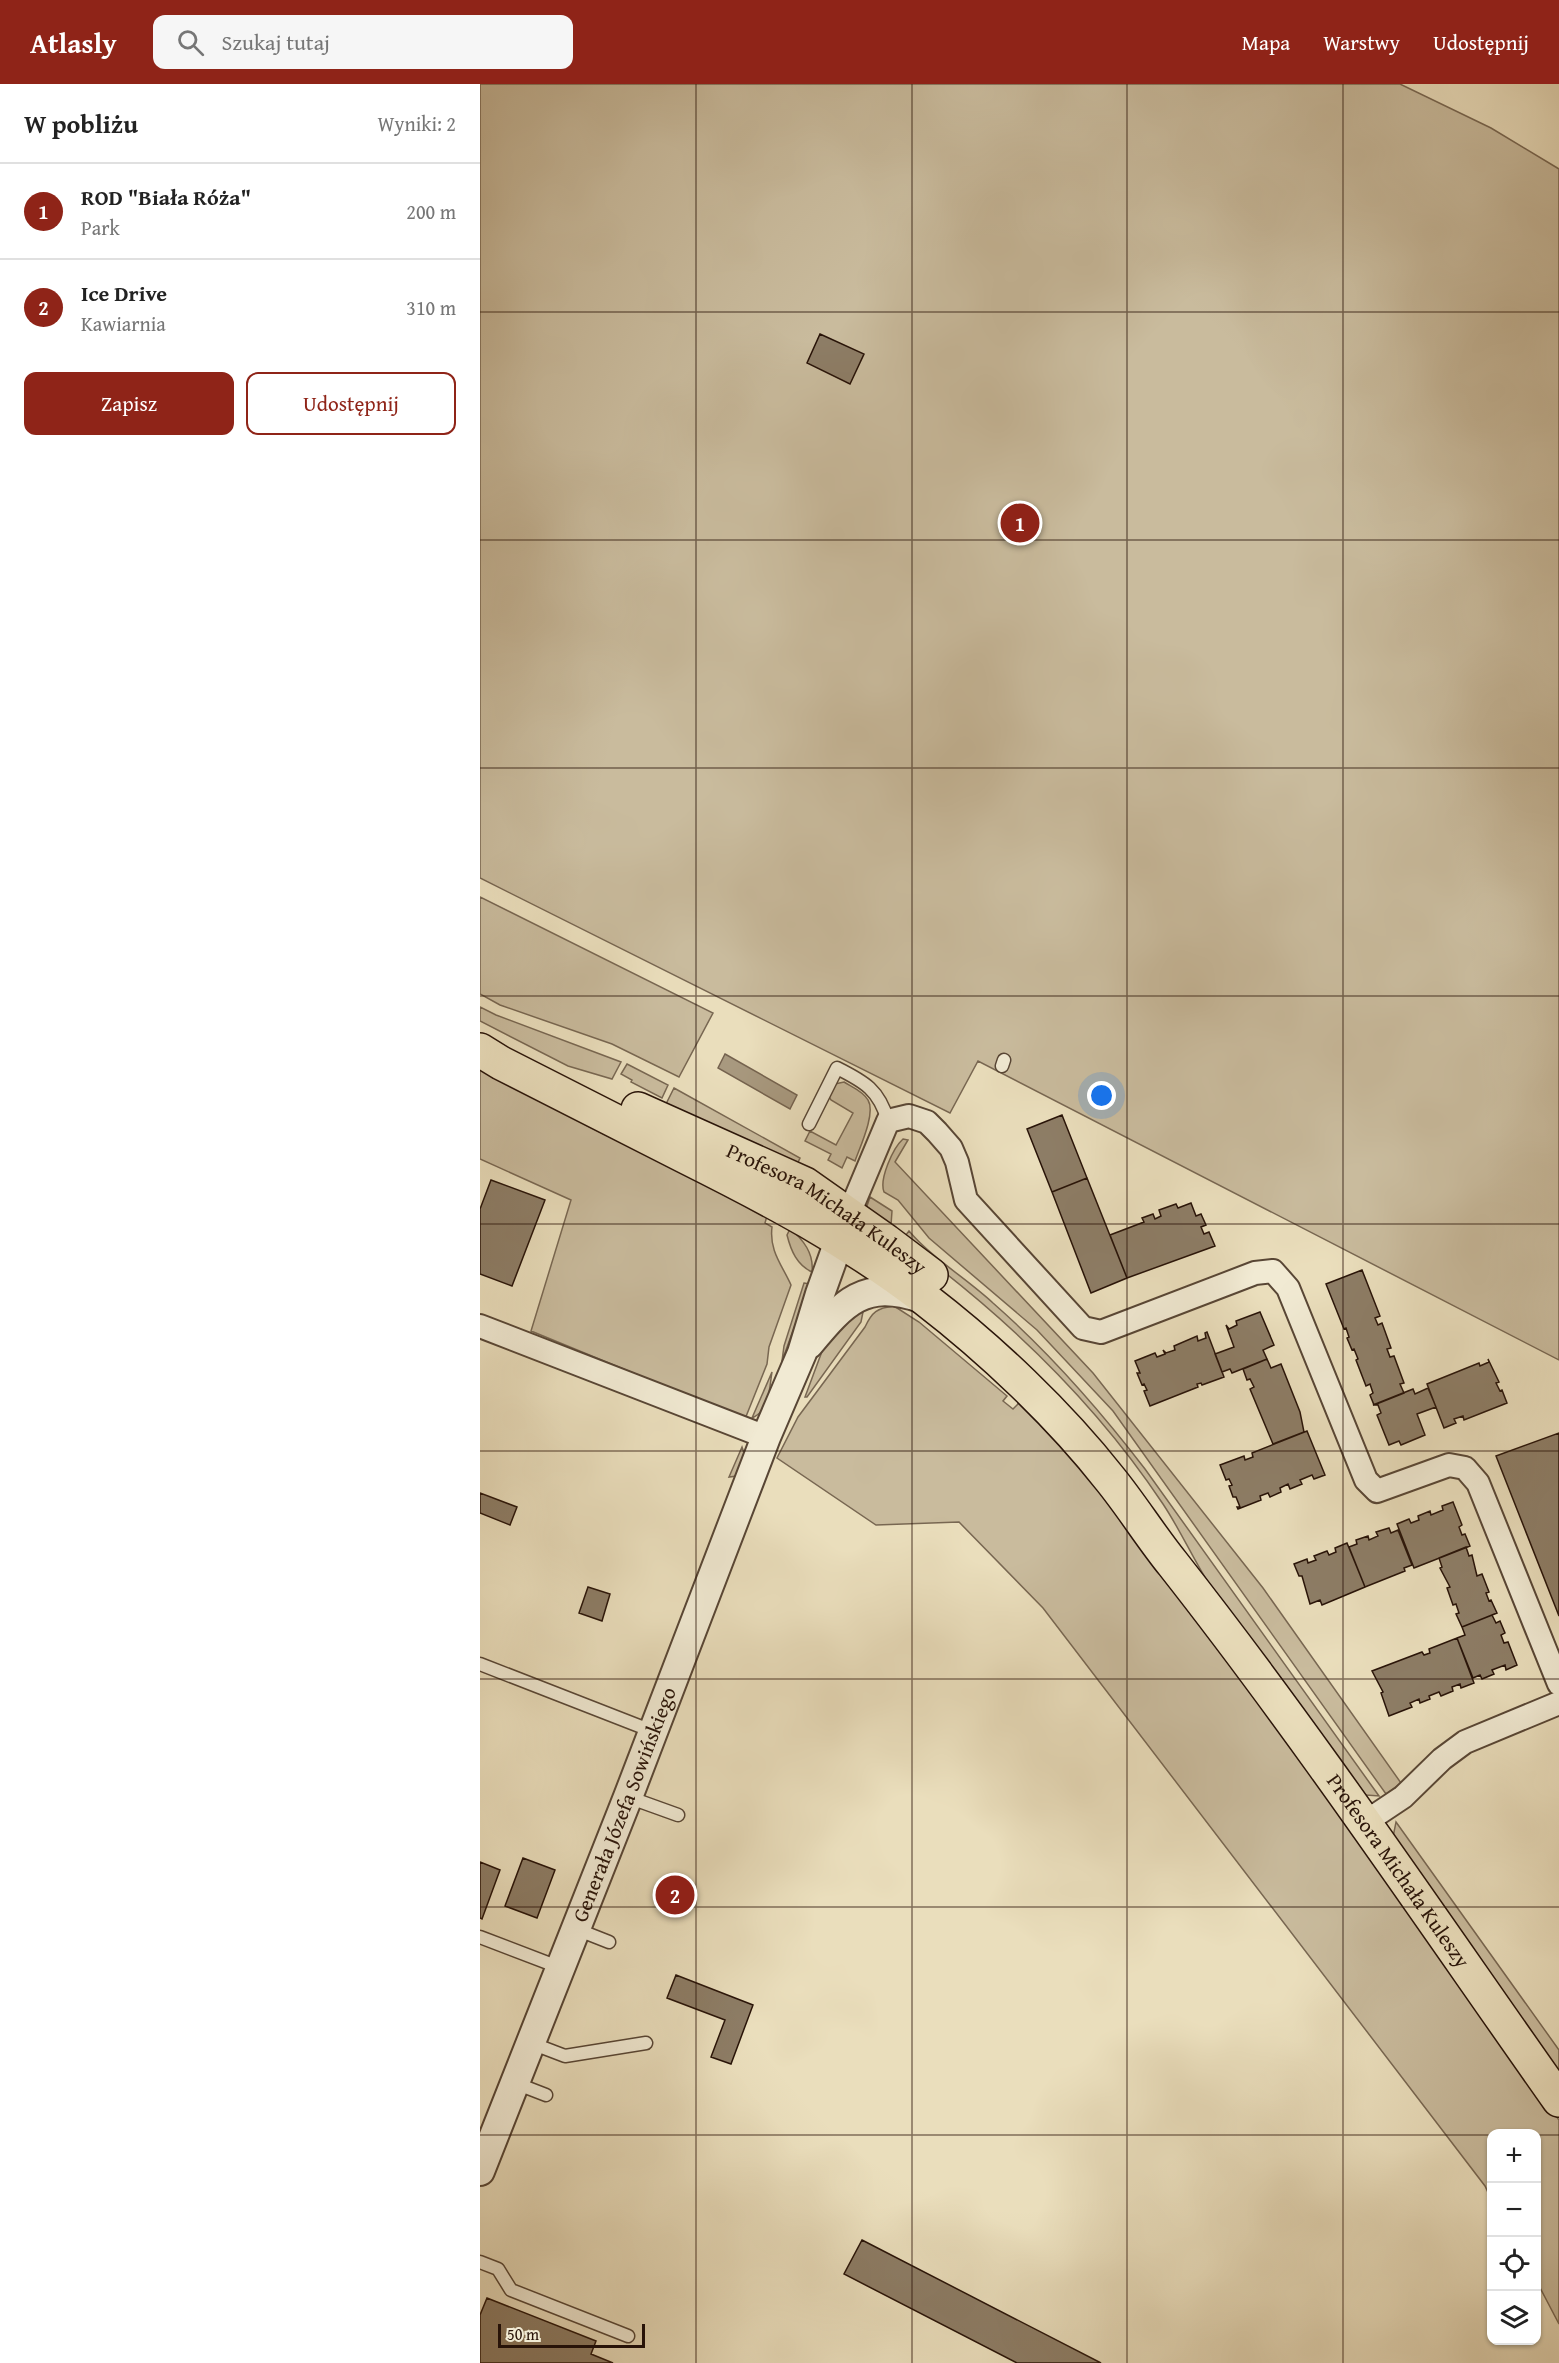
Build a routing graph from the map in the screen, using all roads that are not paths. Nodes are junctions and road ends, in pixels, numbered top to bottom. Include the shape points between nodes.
1 (480, 1029) edge
2 (491, 1056) edge
3 (892, 1120) junction
4 (809, 1124) dead end
5 (844, 1228) junction
6 (927, 1300) junction
7 (480, 1326) edge
8 (802, 1353) junction
9 (766, 1437) junction
10 (1236, 1644) junction
11 (480, 1664) edge
12 (1559, 1684) edge
13 (1559, 1703) edge
14 (652, 1731) junction
15 (628, 1797) junction
16 (678, 1815) dead end
17 (1364, 1823) junction
18 (576, 1929) junction
19 (480, 1937) edge
20 (609, 1942) dead end
21 (561, 1968) junction
22 (531, 2043) junction
23 (646, 2043) dead end
24 (515, 2083) junction
25 (546, 2096) dead end
26 (1559, 2100) edge
27 (480, 2171) edge
28 (480, 2262) edge
29 (628, 2336) dead end

1 - 5 main road, Profesora Michała Kuleszy via 650,1114 805,1184
2 - 5 main road, Profesora Michała Kuleszy via 770,1199
3 - 4 lane via 869,1086 837,1068
3 - 5 street
3 - 12 street via 925,1133 937,1132 957,1162 966,1200 1083,1328 1101,1332 1255,1273 1273,1271 1288,1288 1366,1480 1377,1491 1449,1465 1465,1468 1478,1483
5 - 6 main road, Profesora Michała Kuleszy via 874,1261
5 - 8 street, Generała Józefa Sowińskiego
5 - 10 main road, Profesora Michała Kuleszy via 920,1266 985,1320 1068,1403 1157,1509
6 - 8 street via 892,1290 862,1295 831,1318
6 - 10 main road, Profesora Michała Kuleszy via 979,1342 1071,1434
7 - 9 street
8 - 9 street, Generała Józefa Sowińskiego
9 - 14 street, Generała Józefa Sowińskiego
10 - 17 main road, Profesora Michała Kuleszy
11 - 14 lane
13 - 17 street via 1465,1742 1403,1797
14 - 15 street, Generała Józefa Sowińskiego
15 - 16 lane
15 - 18 street, Generała Józefa Sowińskiego
17 - 26 main road, Profesora Michała Kuleszy
18 - 20 lane
18 - 21 street, Generała Józefa Sowińskiego
19 - 21 lane
21 - 22 street, Generała Józefa Sowińskiego
22 - 23 lane via 565,2056
22 - 24 street, Generała Józefa Sowińskiego
24 - 25 lane
24 - 27 street, Generała Józefa Sowińskiego
28 - 29 lane via 498,2269 511,2290

